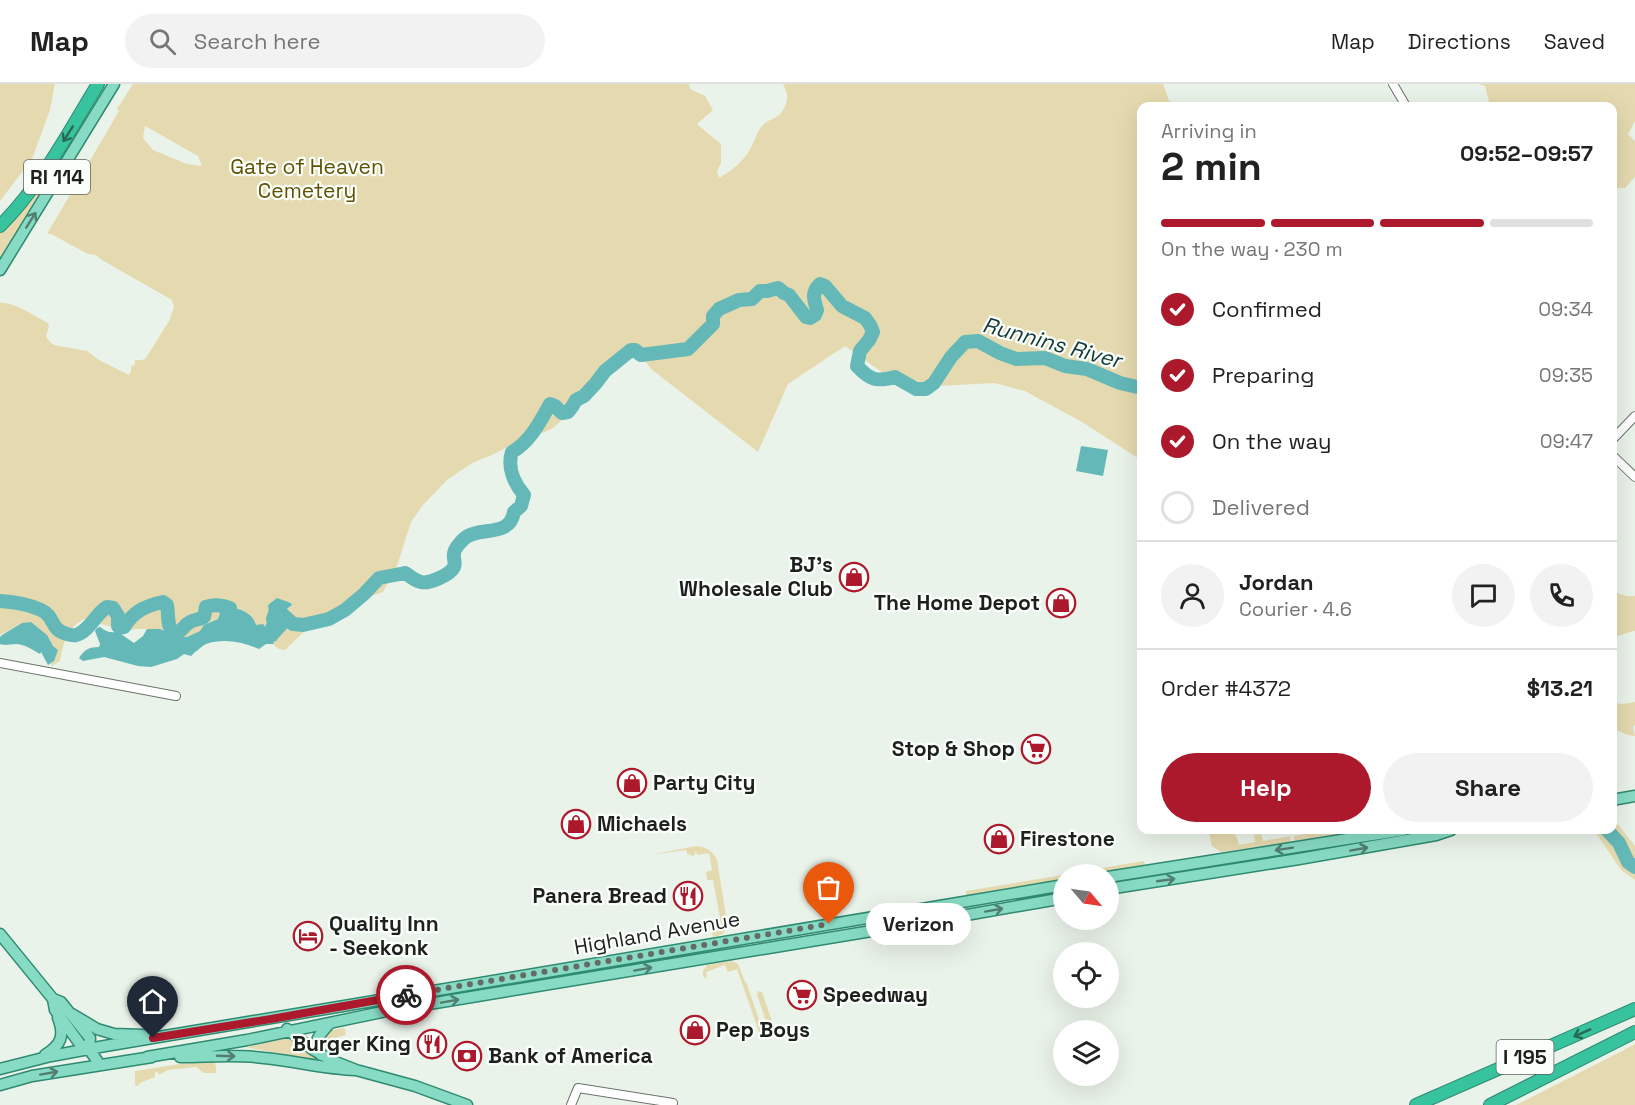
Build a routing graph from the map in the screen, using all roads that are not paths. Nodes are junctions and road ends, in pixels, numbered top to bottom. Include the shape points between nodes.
1 (98, 84) edge
2 (114, 84) edge
3 (1393, 84) edge
4 (1404, 102) edge
5 (0, 226) edge
6 (0, 270) edge
7 (1635, 416) edge
8 (1617, 435) edge
9 (1617, 460) edge
10 (1635, 477) edge
11 (0, 663) edge
12 (176, 696) dead end
13 (1635, 796) edge
14 (1617, 799) edge
15 (1379, 834) edge
16 (1439, 834) edge
17 (1119, 875) edge
18 (1053, 887) edge
19 (1119, 888) edge
20 (1053, 899) edge
21 (0, 934) edge
22 (54, 1004) junction
23 (1635, 1009) edge
24 (72, 1014) junction
25 (271, 1019) junction
26 (330, 1023) junction
27 (290, 1030) junction
28 (1635, 1032) edge
29 (173, 1035) junction
30 (89, 1049) junction
31 (321, 1056) junction
32 (147, 1057) junction
33 (34, 1060) junction
34 (100, 1065) junction
35 (0, 1069) edge
36 (356, 1070) junction
37 (0, 1084) edge
38 (673, 1103) dead end
39 (467, 1105) edge
40 (571, 1105) edge
41 (1416, 1105) edge
42 (1490, 1105) edge

1 -> 5 highway, RI 114 via 38,181
6 -> 2 main road, RI 114
3 - 4 street
7 - 8 street
9 - 10 street
11 - 12 street
13 - 14 main road
15 -> 17 main road
19 -> 16 main road
18 - 25 main road, Highland Avenue
26 -> 20 main road, Highland Avenue
21 - 22 main road
22 - 24 main road via 61,1002
22 - 30 main road via 80,1044
22 - 33 main road via 61,1038 57,1046
23 -> 41 highway, I 195
24 - 29 main road via 114,1034
24 - 30 main road via 90,1038
25 - 27 main road
25 - 29 main road, Highland Avenue
26 - 27 main road, Highland Avenue
26 - 31 main road via 316,1043
27 - 31 main road
27 - 32 main road, Highland Avenue
28 - 42 highway, I 195
29 - 30 main road
30 - 33 main road
30 - 34 main road
31 - 36 main road
32 - 34 main road
32 -> 36 main road via 218,1055
33 - 35 main road
37 -> 34 main road
36 - 39 main road
38 - 40 street via 578,1088

